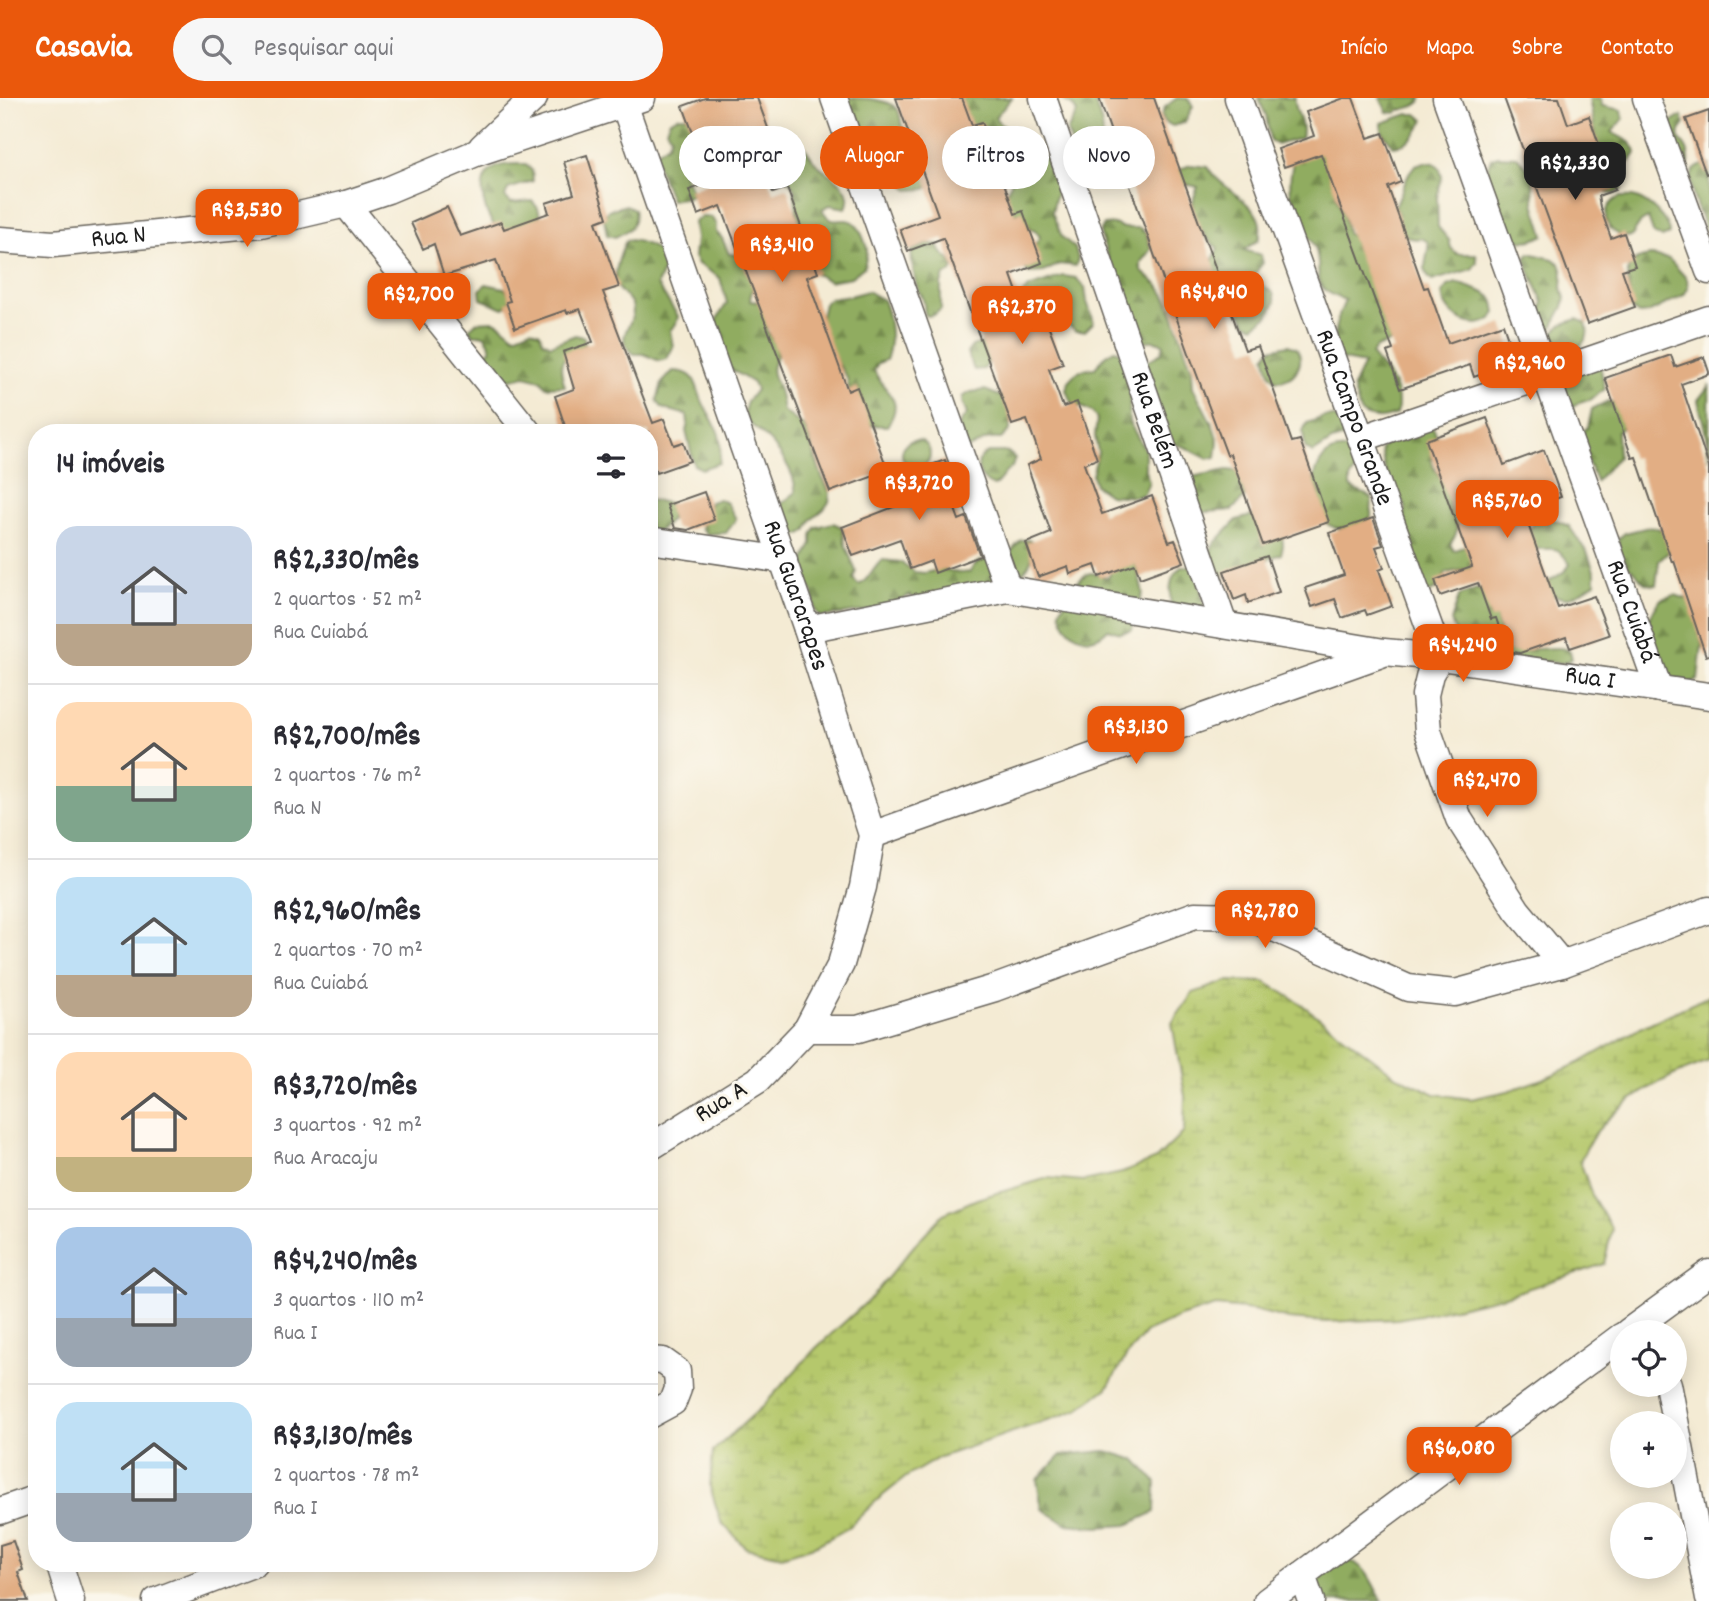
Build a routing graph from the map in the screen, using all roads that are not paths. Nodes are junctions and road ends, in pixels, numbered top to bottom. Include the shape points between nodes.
1 (534, 98) edge
2 (834, 98) edge
3 (1043, 98) edge
4 (1238, 98) edge
5 (1446, 98) edge
6 (1646, 98) edge
7 (629, 100) edge
8 (475, 153) junction
9 (346, 204) junction
10 (0, 240) edge
11 (1709, 271) edge
12 (1709, 319) edge
13 (1546, 376) junction
14 (522, 424) edge
15 (1363, 438) junction
16 (658, 541) edge
17 (784, 560) junction
18 (1008, 589) junction
19 (1224, 625) junction
20 (807, 629) junction
21 (1384, 652) junction
22 (1440, 657) junction
23 (1659, 689) junction
24 (1709, 696) edge
25 (872, 835) junction
26 (1709, 910) edge
27 (1562, 964) junction
28 (807, 1028) junction
29 (758, 1080) joint
30 (658, 1142) edge
31 (1709, 1273) edge
32 (1658, 1320) edge
33 (1610, 1345) edge
34 (658, 1361) edge
35 (1670, 1397) edge
36 (658, 1410) edge
37 (28, 1501) edge
38 (0, 1511) edge
39 (62, 1572) edge
40 (232, 1572) edge
41 (1301, 1575) junction
42 (1709, 1599) edge
43 (71, 1601) edge
44 (156, 1601) edge
45 (1267, 1601) edge
46 (1311, 1601) edge

1 - 8 street, Rua N
2 - 18 street
3 - 19 street, Rua Belém
4 - 15 street, Rua Campo Grande
5 - 13 street, Rua Cuiabá
6 - 11 street
7 - 8 street, Rua N
7 - 17 street, Rua Guararapes
8 - 9 street, Rua N
9 - 10 street, Rua N via 261,224 53,244
9 - 14 street
12 - 13 street
13 - 15 street
13 - 23 street, Rua Cuiabá
15 - 22 street, Rua Campo Grande
16 - 17 street
17 - 20 street, Rua Guararapes
18 - 19 street, Rua I
18 - 20 street
19 - 21 street, Rua I
20 - 25 street, Rua Guararapes
21 - 22 street, Rua I
21 - 25 street
22 - 23 street, Rua I
22 - 27 street via 1424,695 1428,731 1459,819 1517,910
23 - 24 street, Rua I
25 - 28 street, Rua Guararapes via 841,964
26 - 27 street
27 - 28 street via 1455,993 1408,988 1247,916 1195,915 995,988 858,1029
28 - 29 street, Rua Guararapes
29 - 30 street, Rua A
31 - 32 street
33 - 41 street
34 - 36 street via 677,1371 678,1389 673,1402
35 - 42 street
37 - 38 street
39 - 43 street
40 - 44 street
41 - 45 street
41 - 46 street

